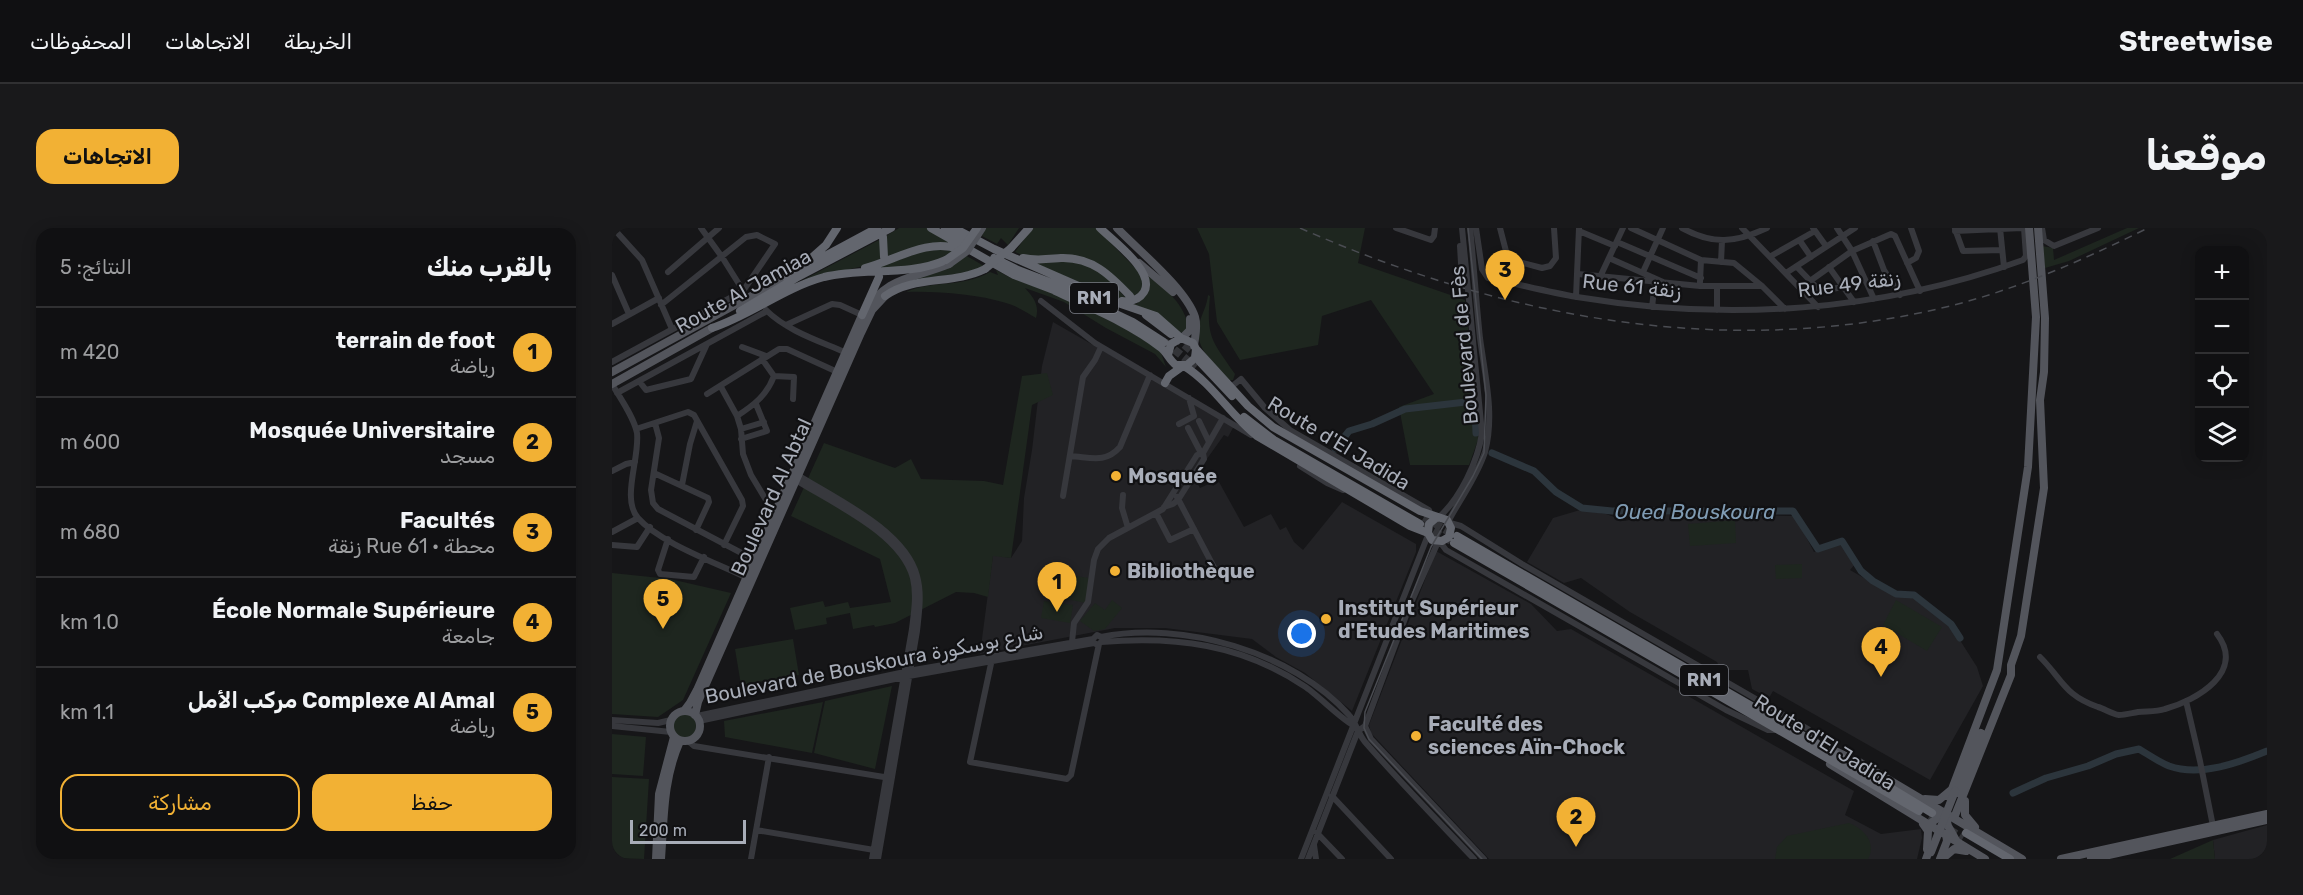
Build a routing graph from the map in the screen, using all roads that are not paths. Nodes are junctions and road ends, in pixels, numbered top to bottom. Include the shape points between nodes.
1 (613, 228) edge
2 (701, 228) edge
3 (719, 228) edge
4 (837, 228) edge
5 (877, 228) edge
6 (891, 228) edge
7 (931, 228) edge
8 (945, 228) edge
9 (954, 228) edge
10 (977, 228) edge
11 (982, 228) edge
12 (1022, 228) edge
13 (1029, 228) edge
14 (1100, 228) edge
15 (1111, 228) edge
16 (1117, 228) edge
17 (1396, 228) edge
18 (1435, 228) edge
19 (1460, 228) edge
20 (1470, 228) edge
21 (1476, 228) edge
22 (1500, 228) edge
23 (1554, 228) edge
24 (1623, 228) edge
25 (1631, 228) edge
26 (1663, 228) edge
27 (1682, 228) edge
28 (1742, 228) edge
29 (1766, 228) edge
30 (1837, 228) edge
31 (1855, 228) edge
32 (1879, 228) edge
33 (1911, 228) edge
34 (2000, 228) edge
35 (2023, 228) edge
36 (2029, 228) edge
37 (2040, 228) edge
38 (2098, 228) edge
39 (1814, 229) edge
40 (1579, 230) edge
41 (1955, 230) edge
42 (2090, 230) edge
43 (1842, 235) junction
44 (1750, 236) junction
45 (708, 237) junction
46 (883, 237) dead end
47 (1883, 237) junction
48 (1658, 240) junction
49 (1722, 240) junction
50 (1739, 240) junction
51 (1800, 241) junction
52 (1873, 242) junction
53 (1616, 244) junction
54 (1012, 246) junction
55 (1826, 246) junction
56 (1122, 249) junction
57 (2002, 250) junction
58 (1852, 251) junction
59 (988, 253) junction
60 (1771, 256) junction
61 (722, 257) junction
62 (884, 257) dead end
63 (1650, 257) junction
64 (1812, 257) junction
65 (1609, 258) junction
66 (1701, 260) junction
67 (948, 262) junction
68 (1721, 262) junction
69 (1461, 263) dead end
70 (1907, 263) junction
71 (1797, 267) junction
72 (1829, 267) junction
73 (2004, 267) junction
74 (668, 272) dead end
75 (1643, 272) junction
76 (1786, 273) junction
77 (841, 274) junction
78 (1578, 274) junction
79 (612, 275) edge
80 (786, 277) junction
81 (879, 277) dead end
82 (1600, 277) junction
83 (1810, 281) junction
84 (1655, 282) junction
85 (1700, 282) junction
86 (1666, 283) junction
87 (1717, 286) junction
88 (1762, 286) junction
89 (1843, 287) junction
90 (1055, 291) junction
91 (1920, 291) junction
92 (1173, 292) junction
93 (745, 295) junction
94 (1900, 295) junction
95 (885, 296) joint
96 (1103, 296) junction
97 (1130, 296) dead end
98 (1576, 297) junction
99 (1874, 299) junction
100 (660, 301) junction
101 (1041, 301) dead end
102 (1854, 302) junction
103 (1652, 307) junction
104 (1818, 307) junction
105 (765, 309) junction
106 (1785, 309) junction
107 (1717, 310) junction
108 (629, 314) junction
109 (862, 315) junction
110 (1146, 315) dead end
111 (612, 324) edge
112 (786, 325) junction
113 (712, 328) junction
114 (672, 329) junction
115 (1168, 338) junction
116 (1182, 338) junction
117 (707, 344) junction
118 (742, 347) dead end
119 (1101, 347) junction
120 (1195, 347) junction
121 (842, 351) dead end
122 (1169, 356) junction
123 (764, 358) junction
124 (612, 362) edge
125 (1183, 366) junction
126 (833, 370) dead end
127 (612, 372) edge
128 (1150, 375) junction
129 (774, 376) junction
130 (1167, 380) junction
131 (639, 381) junction
132 (612, 384) edge
133 (721, 387) junction
134 (1231, 387) junction
135 (617, 393) junction
136 (707, 394) dead end
137 (1189, 398) junction
138 (793, 399) dead end
139 (756, 404) junction
140 (737, 416) junction
141 (1223, 418) junction
142 (698, 421) junction
143 (1199, 421) dead end
144 (764, 422) junction
145 (655, 423) junction
146 (1179, 424) dead end
147 (1188, 428) dead end
148 (636, 429) junction
149 (741, 429) junction
150 (741, 439) junction
151 (1209, 442) junction
152 (1295, 451) junction
153 (1202, 453) junction
154 (1070, 456) junction
155 (635, 462) junction
156 (612, 471) edge
157 (654, 473) junction
158 (794, 476) junction
159 (682, 485) junction
160 (1173, 491) junction
161 (1123, 495) dead end
162 (1063, 496) dead end
163 (1358, 496) junction
164 (1178, 500) junction
165 (1164, 507) junction
166 (772, 510) dead end
167 (1156, 513) junction
168 (638, 518) junction
169 (1430, 519) junction
170 (1449, 524) junction
171 (1410, 526) junction
172 (650, 527) junction
173 (1128, 528) junction
174 (1194, 529) junction
175 (696, 530) junction
176 (612, 532) edge
177 (1428, 534) junction
178 (668, 539) junction
179 (1440, 542) junction
180 (612, 545) edge
181 (724, 545) junction
182 (704, 557) junction
183 (751, 558) dead end
184 (1218, 575) dead end
185 (743, 576) dead end
186 (1589, 613) junction
187 (1579, 616) junction
188 (2217, 634) dead end
189 (2002, 640) junction
190 (1098, 641) junction
191 (1072, 642) junction
192 (2040, 657) dead end
193 (992, 658) junction
194 (2011, 665) junction
195 (907, 674) junction
196 (2186, 701) junction
197 (684, 711) junction
198 (1358, 711) junction
199 (1987, 714) junction
200 (1349, 715) junction
201 (697, 717) junction
202 (612, 720) edge
203 (670, 720) junction
204 (612, 726) edge
205 (1365, 726) junction
206 (1357, 729) junction
207 (1776, 730) junction
208 (678, 738) junction
209 (1365, 742) junction
210 (1819, 745) junction
211 (1353, 746) junction
212 (1810, 748) junction
213 (1833, 757) junction
214 (769, 758) junction
215 (889, 778) junction
216 (1967, 784) junction
217 (1955, 791) junction
218 (1332, 796) junction
219 (1922, 798) junction
220 (1935, 814) junction
221 (2267, 814) edge
222 (1918, 819) junction
223 (2267, 820) edge
224 (2213, 826) junction
225 (1946, 827) junction
226 (756, 830) junction
227 (1317, 833) junction
228 (1963, 834) junction
229 (1986, 839) junction
230 (1310, 845) junction
231 (874, 850) junction
232 (1932, 857) edge
233 (1982, 857) edge
234 (656, 859) edge
235 (661, 859) edge
236 (751, 859) edge
237 (872, 859) edge
238 (878, 859) edge
239 (1301, 859) edge
240 (1308, 859) edge
241 (1315, 859) edge
242 (1342, 859) edge
243 (1391, 859) edge
244 (1474, 859) edge
245 (1484, 859) edge
246 (1999, 859) edge
247 (2010, 859) edge
248 (2022, 859) edge
249 (2061, 859) edge
250 (2091, 859) edge

1 - 100 street via 640,256
2 - 45 street
3 - 45 street
4 - 80 highway via 820,251
5 - 80 highway, Route Al Jamiaa
6 - 113 highway, Route Al Jamiaa
7 - 59 highway, RN1
8 - 59 highway, RN1
9 - 59 highway
10 - 67 highway, bridge
11 - 67 main road, bridge via 967,251
12 - 54 highway
13 - 54 highway
14 - 56 highway
15 - 92 main road
16 - 120 main road via 1189,305 1196,324
17 - 18 street via 1429,240 1433,239
19 - 69 street
19 - 169 street, Boulevard de Fès via 1482,433 1473,466 1457,493
20 - 170 street, Boulevard de Fès via 1488,388 1487,443
21 - 98 street, Rue 61 زنقة via 1482,269 1488,278
22 - 23 street via 1508,259 1542,268 1555,261
24 - 53 street
25 - 48 street, Rue 49 زنقة
26 - 48 street
27 - 49 street
28 - 44 street
28 - 50 street
29 - 44 street
30 - 43 street
31 - 43 street
32 - 47 street
33 - 70 street via 1918,248 1916,258
34 - 35 street
34 - 41 street
34 - 57 street
35 - 73 street, Rue 49 زنقة via 2025,258
36 - 189 main road via 2036,317 2032,424
37 - 42 street via 2045,243 2054,246
37 - 194 main road via 2045,318 2040,400 2043,496 2021,636
38 - 42 street
39 - 51 street
39 - 55 street
40 - 53 street
40 - 78 street
41 - 57 street via 1963,251
43 - 55 street
43 - 58 street
44 - 50 street
44 - 60 street
45 - 61 street
45 - 74 street
46 - 62 highway
47 - 52 street
47 - 70 street via 1895,236
48 - 63 street
48 - 66 street, Rue 49 زنقة
49 - 50 street
49 - 68 street
51 - 60 street
51 - 64 street
52 - 58 street
52 - 94 street
53 - 63 street
53 - 65 street
54 - 95 highway, bridge via 985,270 912,284
55 - 64 street
56 - 92 main road
56 - 96 highway via 1143,272 1145,290 1131,301
57 - 73 street
58 - 72 street
58 - 99 street
59 - 77 highway via 933,246
59 - 90 highway, RN1 via 1014,276
59 - 96 highway
59 - 97 highway via 1088,262 1110,275
59 - 115 highway, RN1 via 1018,270 1095,299
60 - 76 street
61 - 93 street
61 - 93 street via 750,235 775,244
61 - 100 street
63 - 75 street
63 - 85 street
64 - 71 street
65 - 75 street
65 - 82 street
66 - 68 street, Rue 49 زنقة
66 - 85 street
67 - 77 highway via 922,268
67 - 109 main road, Boulevard Al Abtal via 890,285
68 - 88 street, Rue 49 زنقة via 1737,265
70 - 91 street
71 - 76 street
71 - 83 street
72 - 83 street
72 - 89 street
73 - 91 street, Rue 49 زنقة
75 - 86 street
76 - 104 street
77 - 105 highway via 801,285
78 - 82 street
78 - 98 street
79 - 108 street
80 - 93 main road, Route Al Jamiaa
81 - 109 highway
82 - 84 street
83 - 89 street via 1820,291
84 - 86 street
84 - 103 street
85 - 86 street
85 - 87 street
87 - 88 street
87 - 107 street
88 - 106 street, Rue 49 زنقة
89 - 102 street
90 - 115 highway, RN1
90 - 122 highway via 1117,321
91 - 94 street, Rue 49 زنقة
92 - 116 main road via 1191,324 1189,333
93 - 114 street
93 - 127 main road, Route Al Jamiaa
94 - 99 street, Rue 49 زنقة
95 - 158 main road, Boulevard Al Abtal via 869,316
96 - 116 highway via 1156,316
98 - 103 street, Rue 61 زنقة
99 - 102 street, Rue 49 زنقة
100 - 108 street
100 - 114 street
101 - 119 street
102 - 104 street, Rue 49 زنقة
103 - 107 street, Rue 61 زنقة
104 - 106 street, Rue 49 زنقة
105 - 112 street
105 - 113 highway
105 - 117 street
106 - 107 street, Rue 61 زنقة
108 - 111 street
109 - 112 street via 832,304
109 - 158 main road, Boulevard Al Abtal
110 - 115 highway
112 - 121 street
113 - 132 main road, Route Al Jamiaa
114 - 124 street
116 - 120 highway
116 - 122 highway via 1171,344
117 - 131 street
117 - 131 street via 691,379 648,390
118 - 123 street
119 - 128 street
119 - 154 street via 1083,377
120 - 125 highway via 1193,360
120 - 134 highway, Route d'El Jadida
122 - 125 highway
122 - 130 highway
123 - 126 street via 784,349
123 - 129 street
123 - 133 street
125 - 130 highway
125 - 163 highway, Route d'El Jadida via 1249,430
128 - 130 street
128 - 154 street via 1115,453 1101,459
129 - 138 street via 794,377
129 - 139 street
130 - 137 street
131 - 135 street
132 - 135 street
133 - 136 street
133 - 140 street
134 - 169 highway, Route d'El Jadida via 1273,427
134 - 169 street via 1241,379 1290,430 1429,510
135 - 148 street
137 - 141 street
137 - 146 street via 1194,416
139 - 140 street
139 - 144 street
140 - 149 street
141 - 151 street
141 - 163 street via 1327,483
142 - 145 street via 688,411
142 - 159 street
142 - 181 street via 742,500
143 - 151 street
144 - 149 street
144 - 150 street via 766,432
145 - 148 street
145 - 157 street via 659,438
147 - 153 street
148 - 155 street
149 - 150 street
150 - 166 street via 751,475
151 - 153 street
152 - 169 highway, Route d'El Jadida
152 - 169 highway, Route d'El Jadida via 1250,423 1200,363 1220,378 1255,419 1278,435
152 - 171 highway via 1325,473 1396,513
153 - 160 street
153 - 164 street via 1204,459
154 - 162 street
155 - 156 street
155 - 168 street via 631,497
157 - 159 street
157 - 175 street via 651,498 655,507
158 - 195 street via 881,533 904,557 913,577 915,599
158 - 197 main road, Boulevard Al Abtal
158 - 201 main road, Boulevard Al Abtal via 698,702
159 - 175 street via 709,500
160 - 164 street
160 - 165 street
161 - 173 street
163 - 171 highway, Route d'El Jadida
164 - 165 street
164 - 174 street
165 - 167 street
167 - 173 street
167 - 174 street via 1170,540
168 - 172 street
168 - 176 street
169 - 170 highway, Route d'El Jadida via 1444,518
169 - 177 highway
170 - 179 highway via 1450,535
170 - 186 highway, Route d'El Jadida
170 - 210 street via 1461,526 1808,729
171 - 177 highway, Route d'El Jadida
172 - 178 street
172 - 180 street via 637,547
173 - 191 street via 1106,540 1096,553 1088,602 1074,623
174 - 184 street
175 - 181 street
177 - 179 highway
177 - 198 street
178 - 182 street
178 - 182 street via 660,574 694,577
179 - 187 highway, Route d'El Jadida
179 - 205 street via 1410,605
179 - 207 street via 1446,550 1717,704 1768,730
181 - 183 street
182 - 185 street
186 - 187 highway, Route d'El Jadida / RN1 via 1456,540
186 - 210 highway, Route d'El Jadida / RN1
187 - 207 highway, Route d'El Jadida / RN1
188 - 196 street via 2227,656 2220,676
189 - 199 main road
189 - 217 main road via 1997,670
190 - 191 street, Boulevard de Bouskoura شارع بوسكورة
190 - 193 street, Boulevard de Bouskoura شارع بوسكورة
190 - 193 street via 1071,775 1067,779 970,762
190 - 200 street, Boulevard de Bouskoura شارع بوسكورة via 1136,633 1203,638 1235,646 1288,669
190 - 206 street, Boulevard de Bouskoura شارع بوسكورة via 1166,640 1233,652 1291,678
191 - 193 street, Boulevard de Bouskoura شارع بوسكورة
192 - 196 street via 2073,696 2112,713 2155,712
193 - 195 street, Boulevard de Bouskoura شارع بوسكورة
194 - 199 main road
194 - 216 main road via 2011,675
195 - 201 street, Boulevard de Bouskoura شارع بوسكورة
195 - 215 street
196 - 224 street
197 - 201 main road
197 - 203 main road
198 - 200 street
198 - 206 street
199 - 217 main road
200 - 206 street
201 - 208 main road via 699,732 694,739
202 - 203 street
203 - 208 main road
204 - 208 street
205 - 206 street
205 - 245 street via 1371,739
206 - 209 street, Boulevard de Bouskoura شارع بوسكورة
206 - 211 street
206 - 230 street
207 - 212 highway, Route d'El Jadida / RN1
208 - 214 street via 696,746
208 - 234 main road via 659,794
208 - 235 main road via 664,794
209 - 211 street
209 - 244 street, Boulevard de Bouskoura شارع بوسكورة
210 - 213 highway, RN1
210 - 219 main road, Route d'El Jadida via 1859,762
211 - 218 street
212 - 213 highway, RN1
212 - 222 main road, Route d'El Jadida
213 - 220 highway, RN1
214 - 215 street
214 - 226 street
215 - 231 street
215 - 238 street
216 - 225 main road
216 - 229 main road via 1965,815
217 - 219 main road via 1939,800
217 - 220 main road
217 - 232 main road, bridge
218 - 227 street
218 - 243 street
219 - 220 main road, Route d'El Jadida
220 - 222 main road
220 - 225 main road
220 - 225 main road
221 - 224 main road
222 - 225 main road, Route d'El Jadida
222 - 232 main road via 1928,831
223 - 250 main road
224 - 249 main road
225 - 228 main road, Route d'El Jadida
225 - 228 main road
225 - 232 main road
225 - 232 main road via 1935,835
226 - 231 street
226 - 236 street
227 - 230 street
227 - 242 street
228 - 229 main road
228 - 233 main road
228 - 246 highway
228 - 247 highway
229 - 248 main road
230 - 239 street
230 - 240 street
230 - 241 street
231 - 237 street
232 - 233 main road via 1954,849

